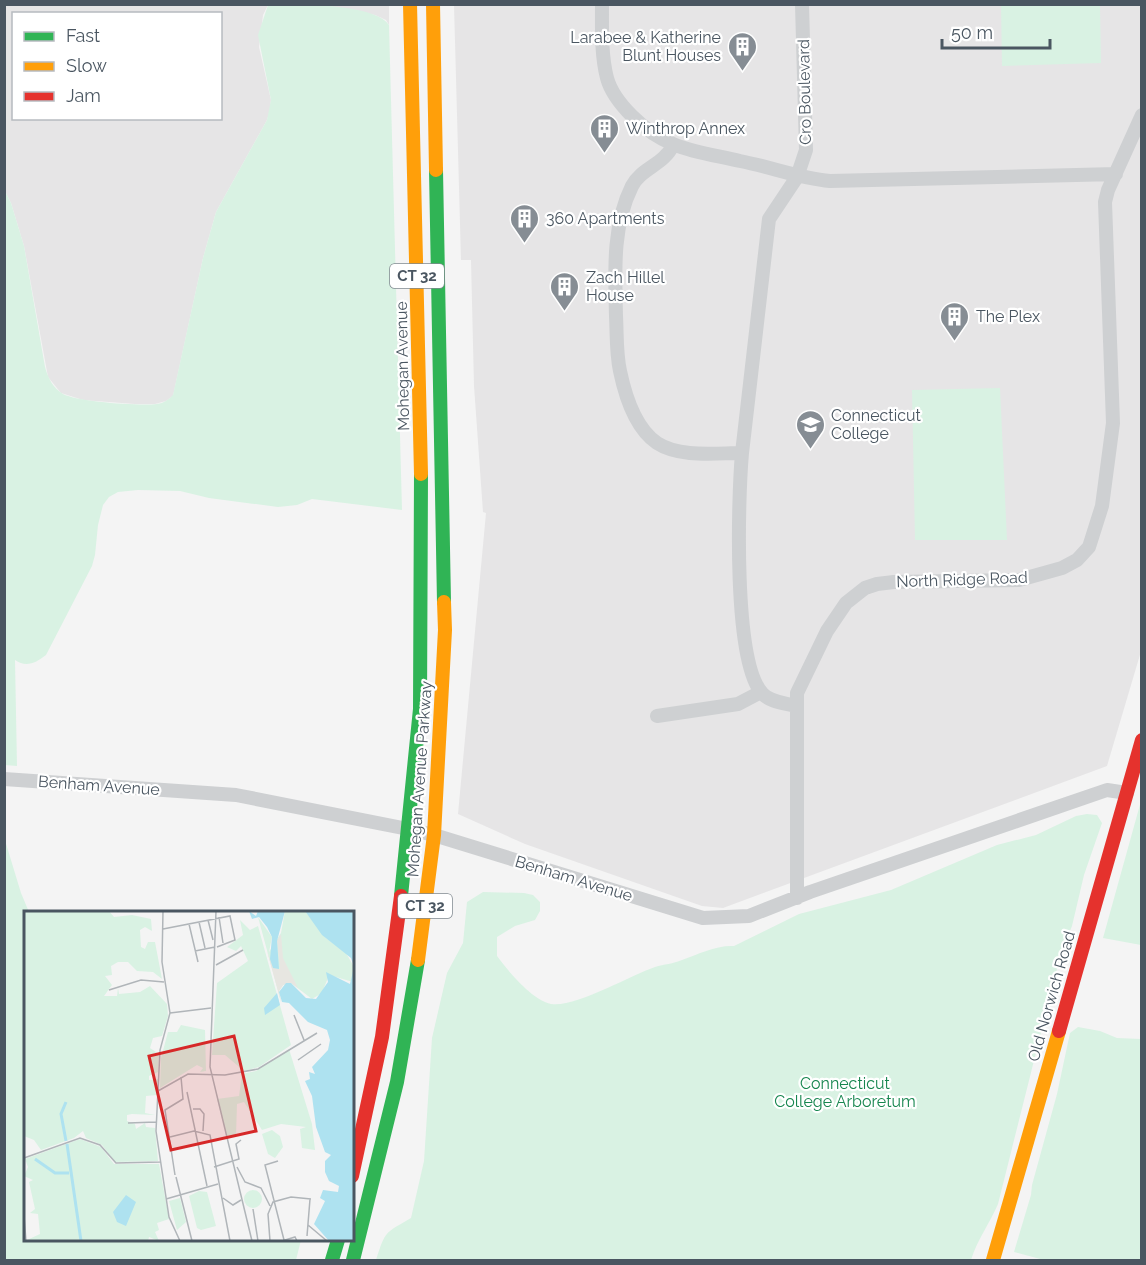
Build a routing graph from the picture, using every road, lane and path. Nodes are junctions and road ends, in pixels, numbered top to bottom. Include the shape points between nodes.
1 (410, 4) edge
2 (433, 4) edge
3 (602, 4) edge
4 (802, 4) edge
5 (1142, 115) edge
6 (673, 146) junction
7 (1116, 174) junction
8 (797, 177) junction
9 (742, 453) junction
10 (421, 547) joint
11 (761, 692) junction
12 (795, 706) junction
13 (657, 716) dead end
14 (1142, 740) edge
15 (4, 779) edge
16 (1127, 793) junction
17 (408, 829) junction
18 (434, 835) junction
19 (796, 897) junction
20 (354, 1167) edge
21 (337, 1241) edge
22 (332, 1260) edge
23 (353, 1260) edge
24 (993, 1260) edge

1 - 10 main road, Mohegan Avenue / CT 32
2 - 18 main road, Mohegan Avenue Parkway / CT 32 via 445,630
3 - 6 street via 605,68 612,92 644,128
4 - 8 street, Cro Boulevard via 806,147
5 - 7 street, North Ridge Road
6 - 8 street
6 - 9 street via 666,158 632,185 618,236 615,288 619,369 630,406 657,442 683,452
7 - 8 street via 830,181
7 - 12 street, North Ridge Road via 1105,206 1114,413 1102,506 1091,544 1083,555 1062,568 1019,580 894,582 865,588 846,603 827,631 797,693
8 - 9 street, Cro Boulevard via 769,219
9 - 11 street via 741,608 752,674
10 - 17 main road, Mohegan Avenue Parkway / CT 32 via 420,709
11 - 12 street
11 - 13 street via 740,703
12 - 19 street, North Ridge Road
14 - 16 main road, Old Norwich Road
15 - 17 street, Benham Avenue via 236,795
16 - 19 street, Benham Avenue via 1107,790
16 - 24 main road, Old Norwich Road
17 - 18 street, Benham Avenue
17 - 20 main road, Mohegan Avenue Parkway / CT 32 via 382,1037
18 - 19 street, Benham Avenue via 703,918 749,916
18 - 23 main road, Mohegan Avenue Parkway / CT 32 via 397,1082
21 - 22 main road

